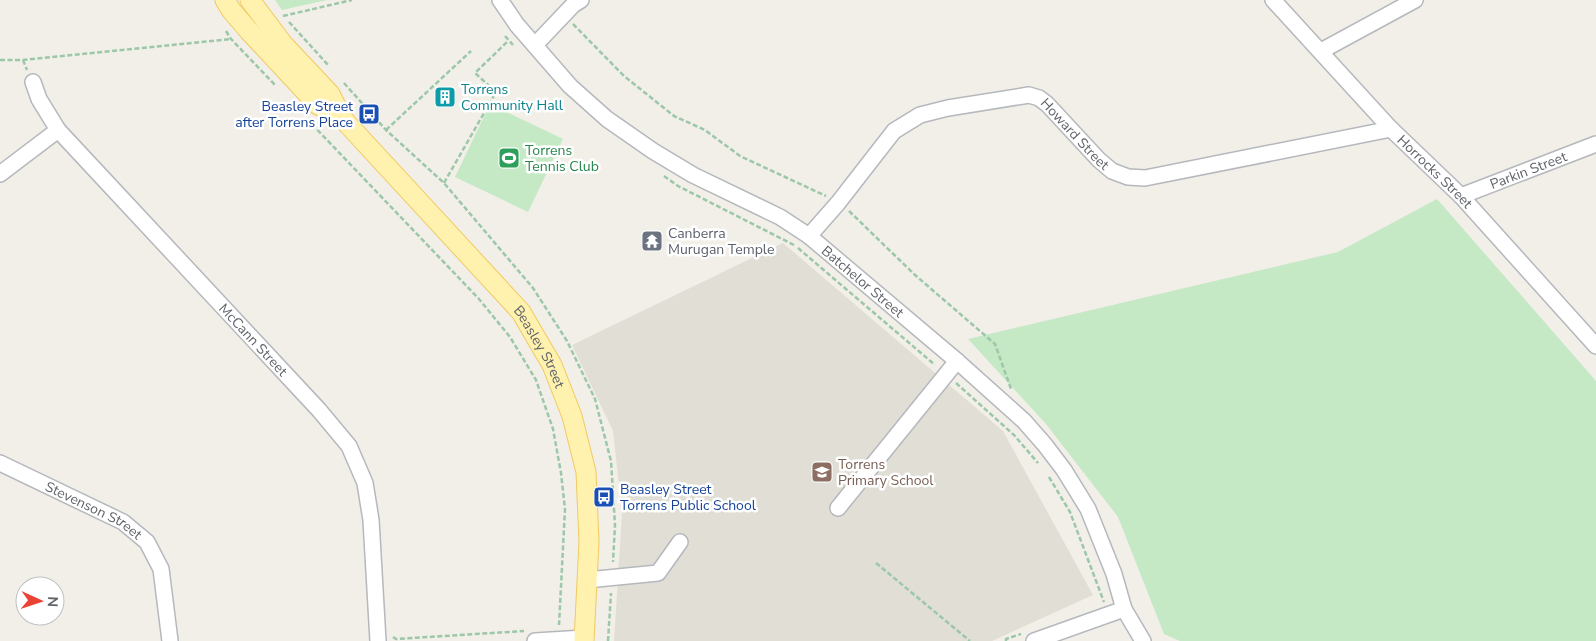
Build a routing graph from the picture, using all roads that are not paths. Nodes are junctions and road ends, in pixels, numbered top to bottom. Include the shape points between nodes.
1 (225, 0) edge
2 (250, 0) edge
3 (500, 0) edge
4 (580, 0) edge
5 (1273, 0) edge
6 (1415, 0) edge
7 (535, 45) junction
8 (1321, 51) junction
9 (33, 82) dead end
10 (342, 118) junction
11 (1391, 129) junction
12 (58, 130) junction
13 (1596, 144) edge
14 (0, 174) edge
15 (1461, 196) junction
16 (809, 236) junction
17 (1596, 346) edge
18 (957, 361) junction
19 (0, 463) edge
20 (838, 508) dead end
21 (680, 542) dead end
22 (587, 580) junction
23 (1124, 609) junction
24 (532, 636) edge
25 (1029, 637) edge
26 (377, 638) edge
27 (584, 640) edge
28 (170, 641) edge
29 (1143, 641) edge

1 - 10 main road, Beasley Street via 311,98
2 - 10 main road, Beasley Street via 283,44 330,94
3 - 7 street, Batchelor Street
4 - 7 street
5 - 8 street, Horrocks Street
6 - 8 street
7 - 16 street, Batchelor Street via 570,86 607,119 693,175 780,217
8 - 11 street, Horrocks Street
9 - 12 street, McCann Street via 38,99
10 - 22 main road, Beasley Street via 521,312 552,365 572,416 586,472 590,542
11 - 15 street, Horrocks Street
11 - 16 street, Howard Street via 1145,178 1128,177 1112,171 1048,104 1029,94 948,108 920,115 894,131
12 - 14 street
12 - 26 street, McCann Street via 349,446 365,483 371,520
13 - 15 street, Parkin Street
15 - 17 street, Horrocks Street
16 - 18 street, Batchelor Street
18 - 20 street
18 - 23 street, Batchelor Street via 1024,421 1064,470 1088,509
19 - 28 street, Stevenson Street via 123,522 147,542 161,569
21 - 22 street via 658,573
22 - 27 main road, Beasley Street
23 - 25 street
23 - 29 street, Batchelor Street
24 - 27 street

